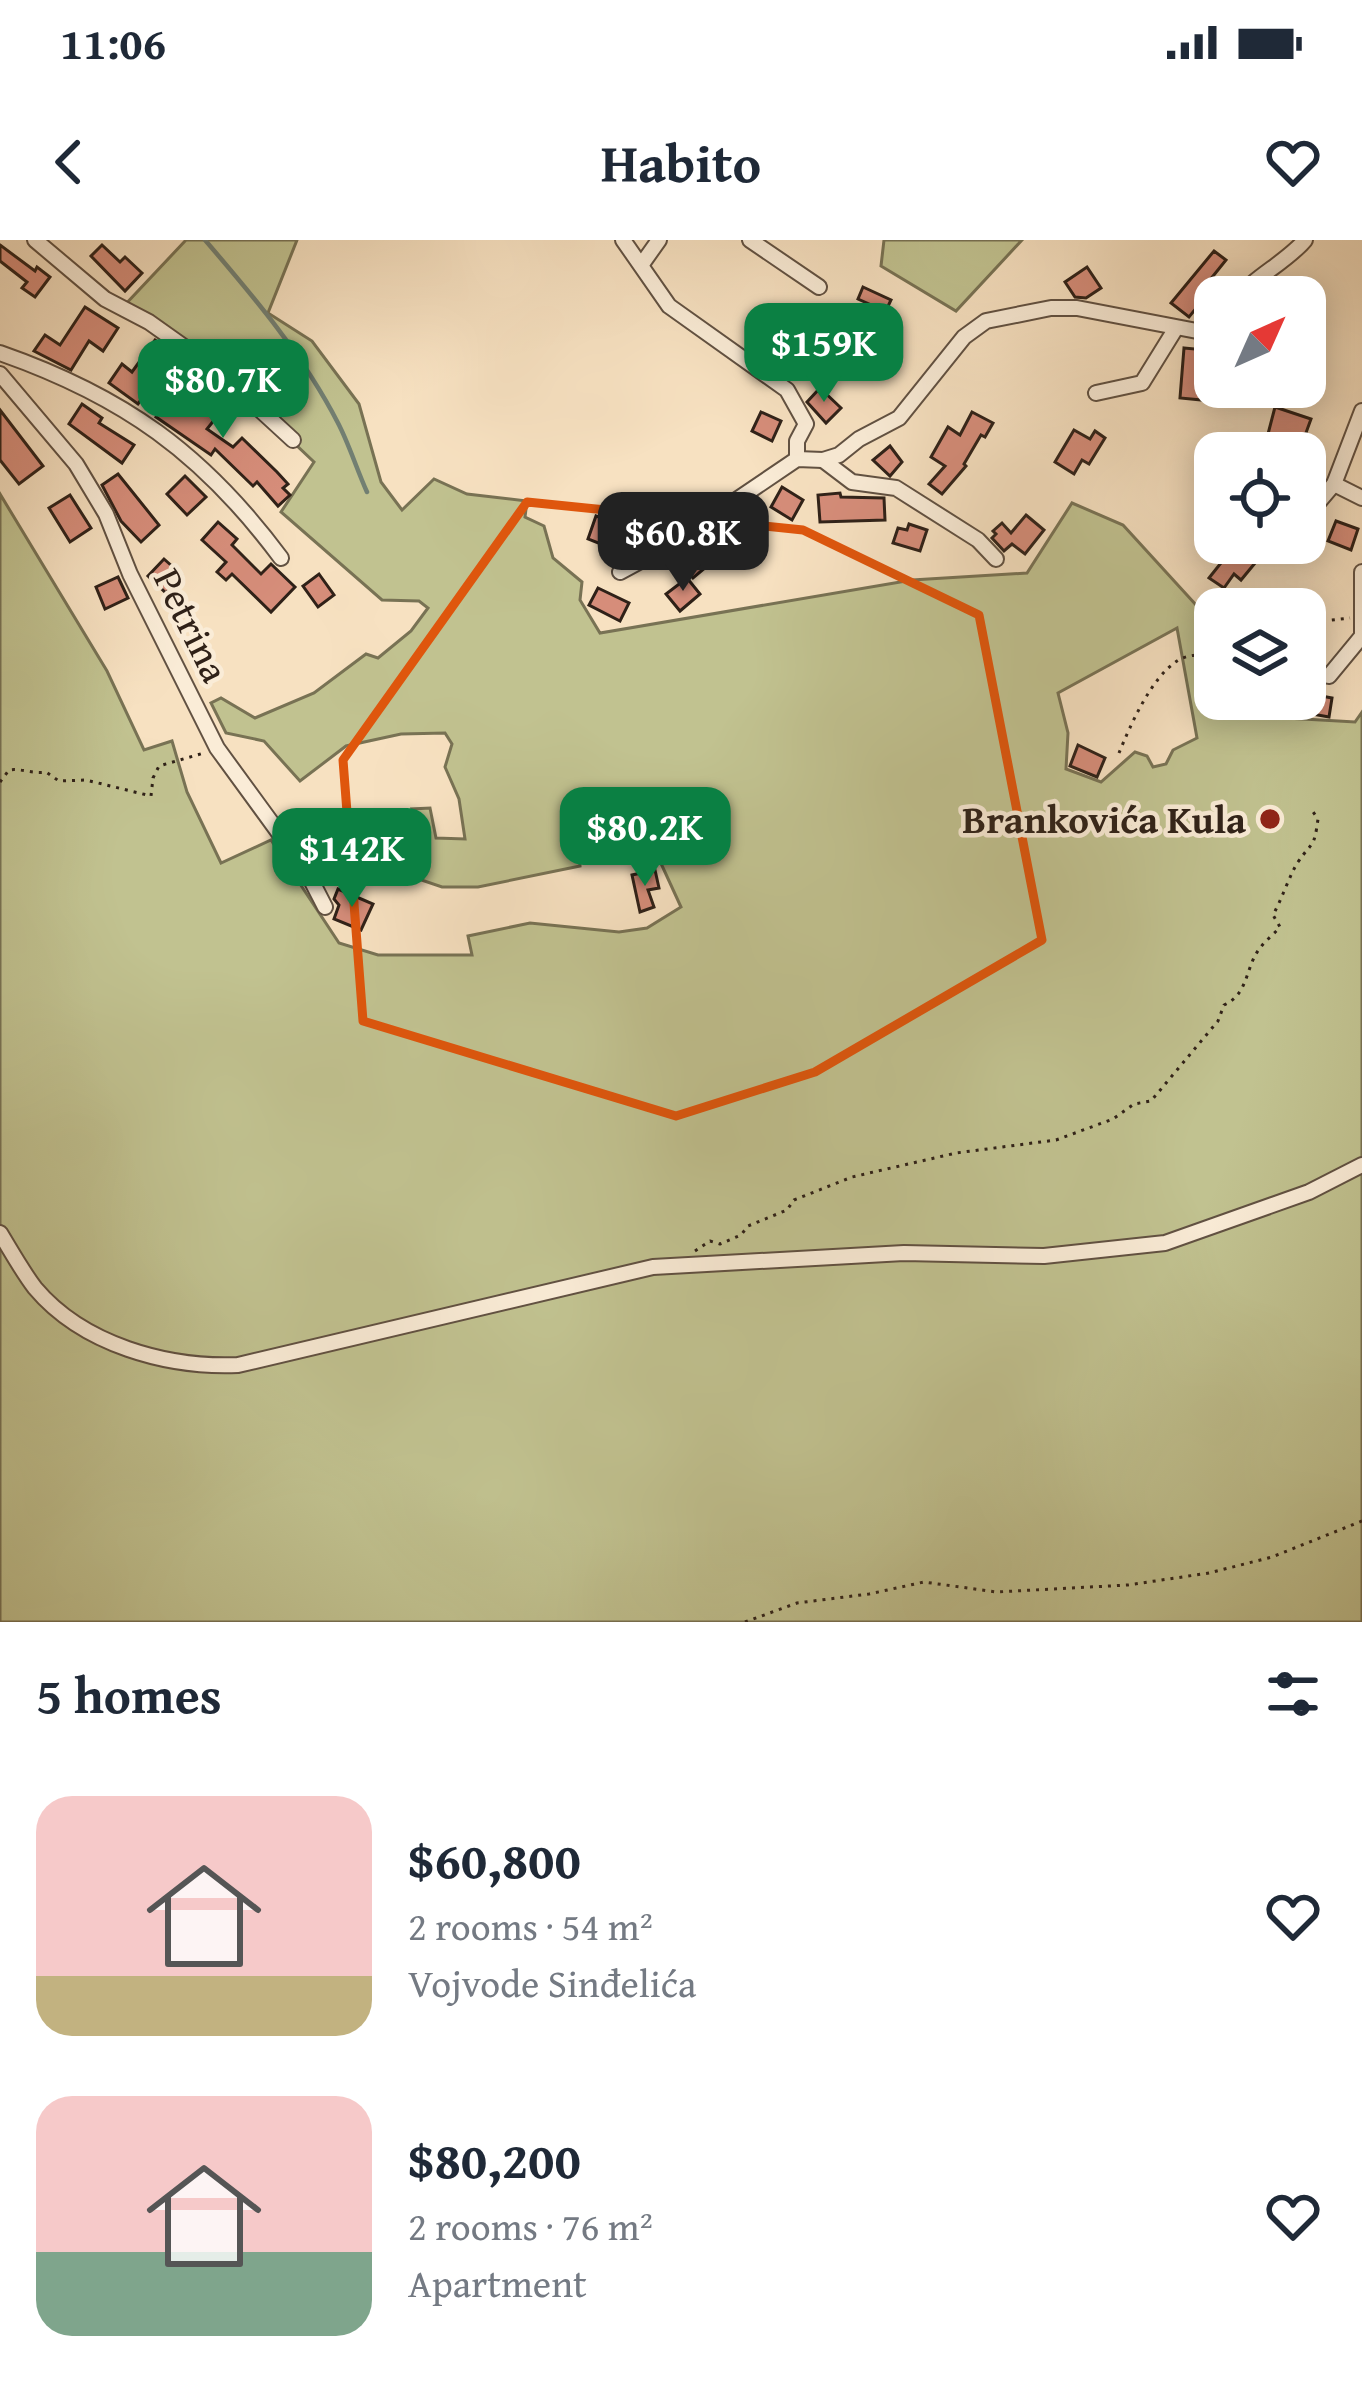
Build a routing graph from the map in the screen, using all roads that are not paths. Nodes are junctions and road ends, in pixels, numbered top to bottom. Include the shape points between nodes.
1 (34, 240) edge
2 (623, 240) edge
3 (659, 240) edge
4 (750, 240) edge
5 (1305, 240) edge
6 (642, 264) junction
7 (1260, 276) edge
8 (819, 286) dead end
9 (1176, 328) junction
10 (1194, 331) edge
11 (0, 353) edge
12 (0, 374) edge
13 (1096, 393) dead end
14 (1362, 411) edge
15 (293, 440) dead end
16 (797, 459) junction
17 (824, 460) junction
18 (1334, 484) junction
19 (1326, 493) edge
20 (1362, 498) edge
21 (281, 558) dead end
22 (996, 560) dead end
23 (620, 572) dead end
24 (1362, 572) edge
25 (1361, 610) edge
26 (1329, 676) dead end
27 (325, 907) dead end
28 (1362, 1165) edge
29 (0, 1233) edge

1 - 15 street via 105,298 218,371
2 - 6 street
3 - 6 street
4 - 8 street
5 - 7 street
6 - 16 street via 669,306 787,390 806,424
9 - 10 street
9 - 13 street via 1142,383
9 - 17 street via 1077,308 986,321 899,418
11 - 21 street via 69,379 166,436 222,486
12 - 27 street, Petrina via 76,464 217,748
14 - 18 street
16 - 17 street
16 - 23 street
17 - 22 street via 852,482 896,488
18 - 19 street
18 - 20 street
24 - 25 street
25 - 26 street via 1362,636
28 - 29 street via 1165,1243 1044,1256 904,1253 661,1266 238,1365 165,1360 72,1322 33,1285

